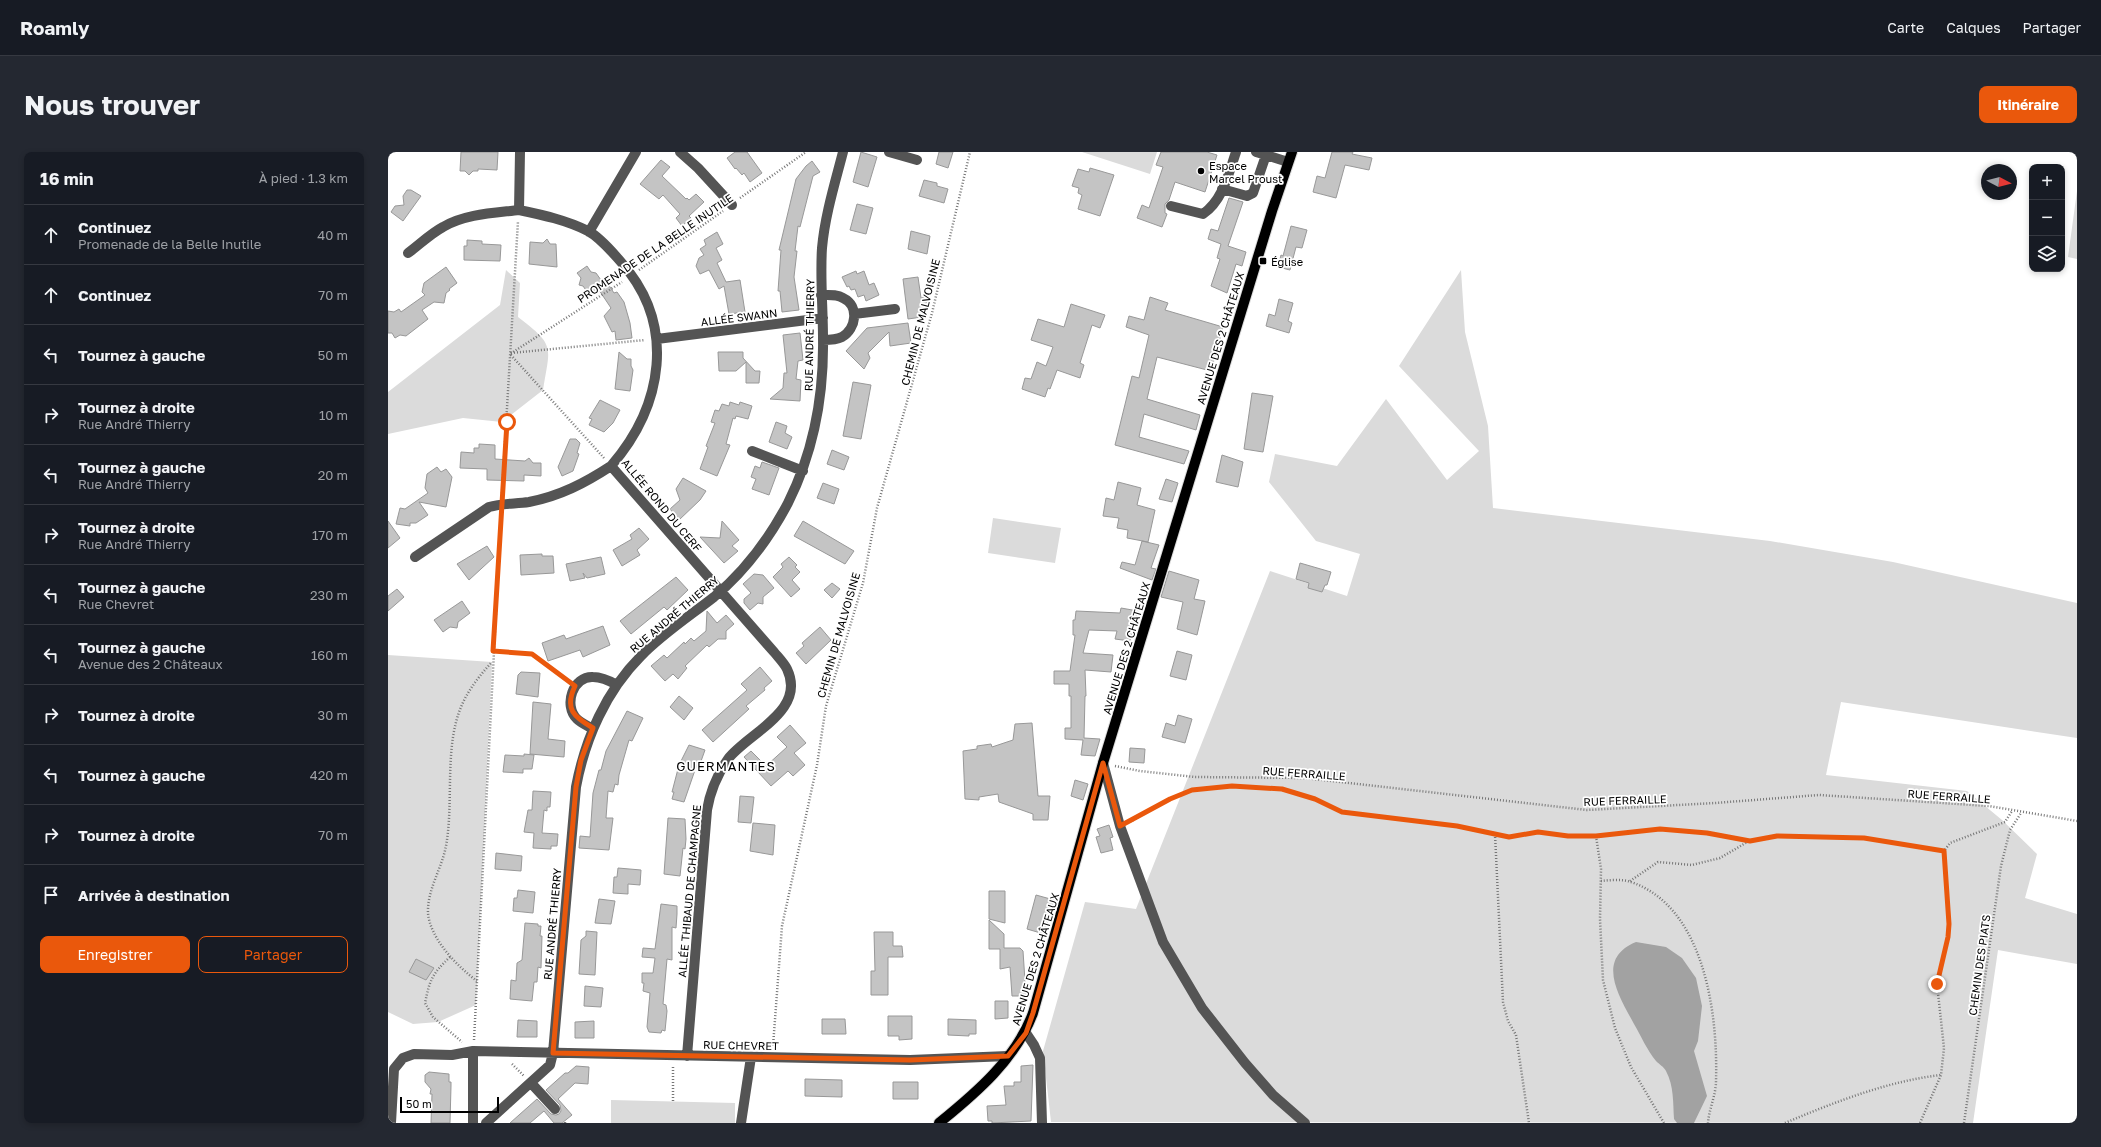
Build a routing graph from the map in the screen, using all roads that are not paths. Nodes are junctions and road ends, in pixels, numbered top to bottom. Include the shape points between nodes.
1 (520, 152) edge
2 (636, 152) edge
3 (680, 152) edge
4 (843, 152) edge
5 (889, 152) edge
6 (1236, 152) edge
7 (1292, 152) edge
8 (1261, 154) edge
9 (917, 160) dead end
10 (1288, 162) junction
11 (1222, 189) junction
12 (732, 205) road end
13 (1171, 206) dead end
14 (519, 210) junction
15 (589, 232) junction
16 (408, 253) dead end
17 (821, 295) junction
18 (895, 309) dead end
19 (854, 314) junction
20 (823, 318) junction
21 (658, 339) junction
22 (823, 340) junction
23 (752, 451) dead end
24 (611, 466) junction
25 (803, 471) junction
26 (415, 558) dead end
27 (720, 591) junction
28 (617, 685) junction
29 (593, 728) junction
30 (1103, 763) junction
31 (1026, 1033) junction
32 (473, 1051) junction
33 (553, 1053) junction
34 (687, 1056) junction
35 (1008, 1056) junction
36 (751, 1057) junction
37 (531, 1083) junction
38 (555, 1109) dead end
39 (392, 1123) edge
40 (473, 1123) edge
41 (486, 1123) edge
42 (741, 1123) edge
43 (939, 1123) edge
44 (1042, 1123) edge
45 (1305, 1123) edge

1 - 14 street
2 - 15 street
3 - 12 street
4 - 17 street, RUE ANDRÉ THIERRY via 822,247
5 - 9 street
6 - 11 street
7 - 10 main road, AVENUE DES 2 CHÂTEAUX
8 - 10 street
8 - 11 street via 1253,193 1248,196
10 - 30 main road, AVENUE DES 2 CHÂTEAUX
11 - 13 street via 1214,206 1203,214
14 - 15 street, ALLÉE ROND DU CERF via 555,217
14 - 16 street, ALLÉE ROND DU CERF via 488,213 456,221 443,227
15 - 21 street, ALLÉE ROND DU CERF via 633,275
17 - 19 street via 836,295 843,298 848,301
17 - 20 street, RUE ANDRÉ THIERRY
18 - 19 street
19 - 22 street via 852,327 841,338
20 - 21 street, ALLÉE SWANN
20 - 22 street, RUE ANDRÉ THIERRY
21 - 24 street, ALLÉE ROND DU CERF via 654,389 647,410 638,429
22 - 25 street, RUE ANDRÉ THIERRY via 819,414
23 - 25 street
24 - 26 street via 589,481 555,497 488,507
24 - 27 street, ALLÉE ROND DU CERF
25 - 27 street, RUE ANDRÉ THIERRY via 769,536 753,558
27 - 28 street, RUE ANDRÉ THIERRY via 641,655
27 - 34 street, ALLÉE THIBAUD DE CHAMPAGNE via 787,669 791,684 790,695 784,708 728,759 710,792
28 - 29 street, RUE ANDRÉ THIERRY
28 - 29 street via 603,678 593,677 584,679 575,686 570,706 576,719
29 - 33 street, RUE ANDRÉ THIERRY via 581,760 576,787
30 - 31 main road, AVENUE DES 2 CHÂTEAUX
30 - 45 street via 1120,826 1163,942 1202,1008 1273,1095
31 - 35 main road, AVENUE DES 2 CHÂTEAUX
31 - 44 street via 1040,1058
32 - 33 street, RUE CHEVRET
32 - 39 street, RUE CHEVRET via 452,1055 414,1054 403,1058 394,1068
32 - 40 street
33 - 34 street, RUE CHEVRET
33 - 37 street via 550,1065
34 - 36 street, RUE CHEVRET
35 - 36 street, RUE CHEVRET via 910,1060
35 - 43 main road, AVENUE DES 2 CHÂTEAUX via 974,1094
36 - 42 street
37 - 38 street
37 - 41 street

